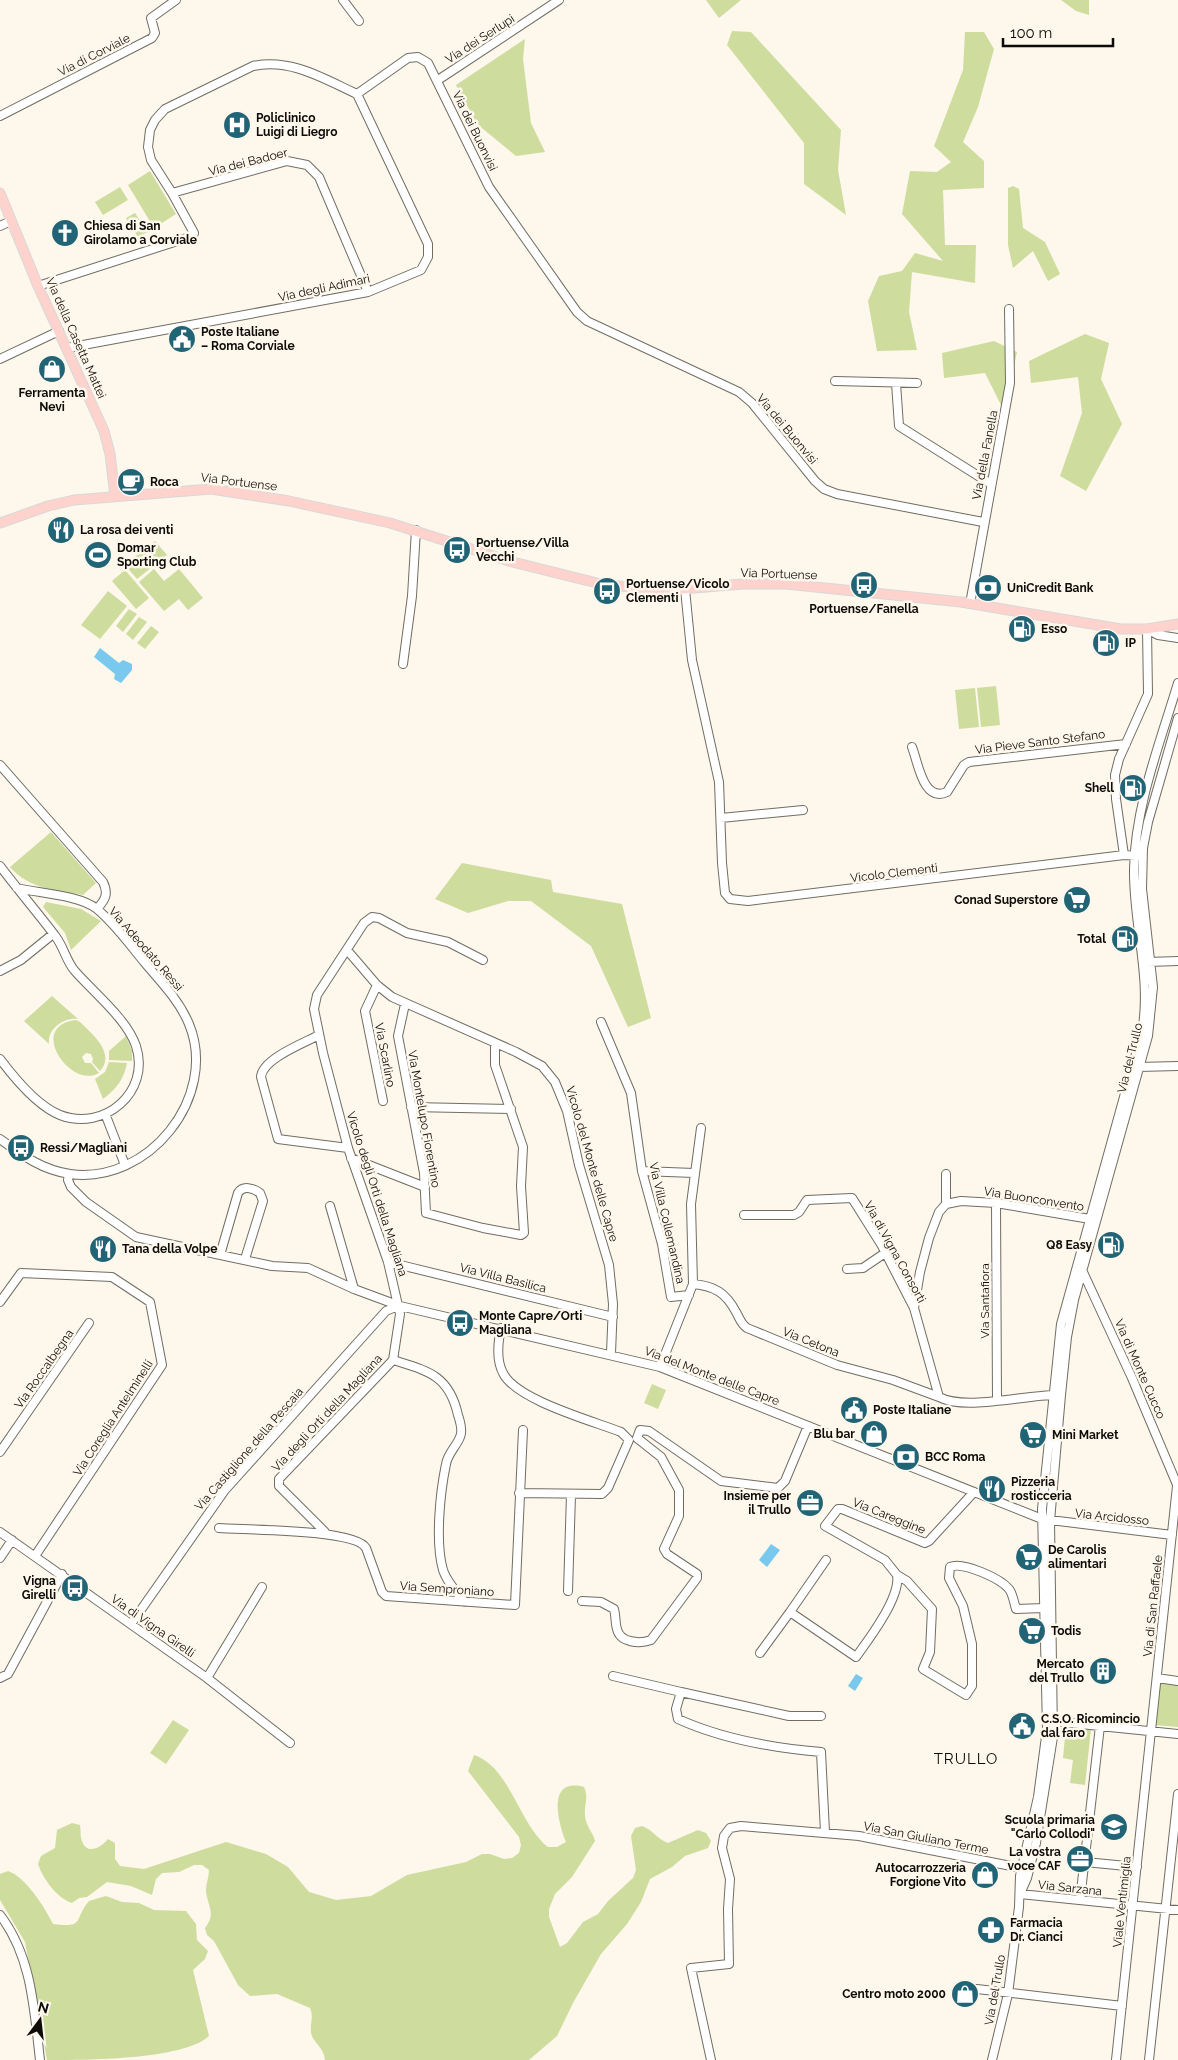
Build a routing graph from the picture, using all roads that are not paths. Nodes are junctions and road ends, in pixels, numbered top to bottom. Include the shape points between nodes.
1 (176, 0) edge
2 (343, 0) edge
3 (559, 0) edge
4 (359, 21) dead end
5 (438, 80) junction
6 (358, 94) junction
7 (0, 116) edge
8 (0, 193) edge
9 (172, 193) junction
10 (11, 221) junction
11 (0, 226) edge
12 (38, 286) junction
13 (368, 292) junction
14 (1009, 309) dead end
15 (59, 331) junction
16 (67, 348) junction
17 (0, 359) edge
18 (834, 381) dead end
19 (896, 383) junction
20 (917, 383) dead end
21 (992, 484) junction
22 (114, 496) junction
23 (983, 522) junction
24 (0, 523) edge
25 (416, 530) junction
26 (684, 589) junction
27 (970, 604) junction
28 (1178, 624) edge
29 (1147, 629) junction
30 (1178, 638) edge
31 (403, 664) dead end
32 (1178, 683) edge
33 (1178, 718) edge
34 (1126, 744) junction
35 (912, 747) dead end
36 (1156, 759) junction
37 (1165, 762) junction
38 (0, 766) edge
39 (803, 810) dead end
40 (721, 818) junction
41 (1136, 830) junction
42 (1121, 832) junction
43 (1124, 855) junction
44 (1139, 856) junction
45 (0, 866) edge
46 (16, 888) junction
47 (97, 909) junction
48 (53, 934) junction
49 (347, 950) junction
50 (483, 960) dead end
51 (1178, 961) edge
52 (1147, 962) junction
53 (0, 971) edge
54 (377, 985) junction
55 (405, 1004) junction
56 (601, 1022) dead end
57 (319, 1035) junction
58 (495, 1043) junction
59 (0, 1059) edge
60 (1178, 1066) edge
61 (1137, 1067) junction
62 (383, 1101) dead end
63 (411, 1106) junction
64 (511, 1109) junction
65 (106, 1116) junction
66 (701, 1128) dead end
67 (0, 1139) edge
68 (348, 1148) junction
69 (351, 1158) junction
70 (1109, 1164) junction
71 (125, 1165) junction
72 (642, 1171) junction
73 (694, 1172) junction
74 (69, 1174) junction
75 (946, 1174) dead end
76 (425, 1187) junction
77 (996, 1203) junction
78 (946, 1204) junction
79 (330, 1206) dead end
80 (744, 1215) dead end
81 (1090, 1219) junction
82 (885, 1253) junction
83 (220, 1255) junction
84 (245, 1259) junction
85 (388, 1262) junction
86 (1077, 1262) junction
87 (848, 1269) dead end
88 (1083, 1271) junction
89 (692, 1284) junction
90 (354, 1288) junction
91 (689, 1295) junction
92 (0, 1302) edge
93 (400, 1306) junction
94 (914, 1308) junction
95 (613, 1317) junction
96 (89, 1323) dead end
97 (1065, 1325) junction
98 (501, 1328) junction
99 (611, 1353) junction
100 (393, 1360) junction
101 (660, 1366) junction
102 (1057, 1395) junction
103 (938, 1397) junction
104 (997, 1400) junction
105 (808, 1426) junction
106 (523, 1430) dead end
107 (0, 1452) edge
108 (1178, 1487) edge
109 (519, 1492) junction
110 (974, 1492) junction
111 (571, 1495) junction
112 (1046, 1520) junction
113 (219, 1528) dead end
114 (0, 1532) edge
115 (325, 1532) junction
116 (1172, 1535) junction
117 (12, 1540) junction
118 (35, 1556) junction
119 (0, 1558) edge
120 (826, 1560) dead end
121 (62, 1574) junction
122 (897, 1575) junction
123 (262, 1587) dead end
124 (568, 1591) dead end
125 (582, 1601) dead end
126 (465, 1602) junction
127 (1044, 1608) junction
128 (790, 1612) junction
129 (131, 1624) junction
130 (760, 1653) dead end
131 (613, 1676) dead end
132 (0, 1678) edge
133 (207, 1678) junction
134 (1157, 1678) junction
135 (1178, 1681) edge
136 (681, 1692) junction
137 (821, 1716) dead end
138 (1050, 1721) junction
139 (1100, 1726) junction
140 (1151, 1731) junction
141 (1178, 1734) edge
142 (290, 1743) dead end
143 (1178, 1794) edge
144 (825, 1832) junction
145 (1085, 1862) junction
146 (1137, 1867) junction
147 (1021, 1868) junction
148 (1020, 1894) junction
149 (1080, 1900) junction
150 (1132, 1905) junction
151 (1166, 1909) junction
152 (1178, 1910) edge
153 (0, 1915) edge
154 (977, 1989) dead end
155 (1008, 1994) junction
156 (1122, 2006) junction
157 (40, 2060) edge
158 (711, 2060) edge
159 (992, 2060) edge
160 (1116, 2060) edge
161 (1149, 2060) edge

1 - 7 street, Via di Corviale via 151,18 155,33 152,38
2 - 4 street
3 - 5 street, Via dei Serlupi
5 - 6 street, Via dei Buonvisi via 425,60 411,57
5 - 23 street, Via dei Buonvisi via 489,187 577,312 586,320 739,392 752,403 815,481 827,490
6 - 9 street via 296,67 270,64 254,66 171,106 159,114 152,125 148,147 151,160
6 - 13 street, Via degli Adimari via 426,239 429,252 426,263 418,272
8 - 10 main road, Via della Casetta Mattei
9 - 12 street via 194,233 192,238
9 - 13 street, Via dei Badoer via 287,161 307,165 319,177
10 - 11 street
10 - 12 main road, Via della Casetta Mattei
12 - 15 main road, Via della Casetta Mattei
13 - 16 street, Via degli Adimari
14 - 21 street, Via della Fanella via 1010,383
15 - 16 main road, Via della Casetta Mattei
15 - 17 street
16 - 22 main road, Via della Casetta Mattei via 108,442
18 - 19 street
19 - 20 street
19 - 21 street via 899,426
21 - 23 street, Via della Fanella
22 - 24 main road, Via Portuense via 57,504
22 - 25 main road, Via Portuense via 216,490 307,505
23 - 27 street, Via della Fanella
25 - 26 main road, Via Portuense via 585,581 635,589
25 - 31 street via 413,590
26 - 27 main road, Via Portuense via 786,584
26 - 40 street, Vicolo Clementi via 692,660 718,782
27 - 29 main road, Via Portuense via 1114,628
28 - 29 main road, Via Portuense
29 - 30 street, Via Portuense via 1158,635
29 - 34 street via 1148,694
32 - 36 street, Via del Trullo
33 - 37 street, Via del Trullo
34 - 35 street, Via Pieve Santo Stefano via 969,762 947,792 939,794 926,786
34 - 42 street via 1116,767 1115,779
36 - 37 street
36 - 41 street, Via del Trullo
37 - 44 street, Via del Trullo
38 - 47 street via 103,882 106,898
39 - 40 street
40 - 43 street, Vicolo Clementi via 725,893 739,902
41 - 42 street
41 - 44 street, Via del Trullo
42 - 43 street
43 - 44 street, Vicolo Clementi
44 - 52 street, Via del Trullo
45 - 46 street
46 - 47 street via 76,900
46 - 48 street
47 - 71 street, Via Adeodato Ressi via 180,1006 190,1026 194,1050 192,1089 180,1119 150,1151
48 - 53 street via 21,960
48 - 65 street via 73,969 124,1024 137,1048 139,1070 134,1086 120,1106
49 - 50 street, Vicolo degli Orti della Magliana via 366,921 375,917 407,933 448,942
49 - 54 street, Vicolo del Monte delle Capre
49 - 57 street, Vicolo degli Orti della Magliana via 316,998 314,1009
51 - 52 street
52 - 61 street, Via del Trullo via 1151,1020
54 - 55 street, Vicolo del Monte delle Capre
54 - 62 street, Via Scarlino via 365,1011
55 - 58 street, Vicolo del Monte delle Capre
55 - 63 street, Via Montelupo Fiorentino via 398,1036
56 - 72 street, Via Villa Collemandina via 629,1087
57 - 68 street, Vicolo degli Orti della Magliana
57 - 68 street via 271,1062 263,1069 261,1077 278,1138
58 - 64 street, Via Montelupo Fiorentino via 494,1065
58 - 95 street, Vicolo del Monte delle Capre via 542,1066 559,1089 609,1265
59 - 65 street via 34,1096 55,1113 82,1119
60 - 61 street
61 - 70 street, Via del Trullo
63 - 64 street
63 - 76 street, Via Montelupo Fiorentino
64 - 76 street, Via Montelupo Fiorentino via 523,1147 523,1234 430,1215 426,1211
65 - 71 street
66 - 73 street
67 - 74 street, Via Adeodato Ressi via 34,1163
68 - 69 street, Vicolo degli Orti della Magliana
69 - 76 street
69 - 85 street, Vicolo degli Orti della Magliana
70 - 81 street, Via del Trullo
70 - 88 street, Via del Trullo
71 - 74 street, Via Adeodato Ressi via 96,1173
72 - 73 street
72 - 91 street, Via Villa Collemandina via 662,1244 671,1297
73 - 89 street
74 - 83 street, Via del Monte delle Capre via 71,1187 86,1202 130,1234 152,1242
75 - 78 street
77 - 78 street, Via Buonconvento via 961,1201
77 - 81 street, Via Buonconvento
77 - 104 street, Via Santafiora
78 - 94 street via 928,1238
79 - 90 street
80 - 82 street, Via di Vigna Consorti via 794,1215 807,1200 852,1198
81 - 86 street, Via del Trullo
82 - 87 street via 863,1268
82 - 94 street, Via di Vigna Consorti
83 - 84 street, Via del Monte delle Capre
83 - 84 street via 238,1193 248,1188 260,1193 262,1201
84 - 90 street, Via del Monte delle Capre via 276,1266 308,1268
85 - 93 street, Vicolo degli Orti della Magliana
85 - 95 street, Via Villa Basilica
86 - 88 street, Via di Monte Cucco
86 - 97 street, Via del Trullo
88 - 97 street, Via del Trullo
88 - 108 street, Via di Monte Cucco
89 - 91 street
89 - 103 street, Via Cetona via 710,1286 723,1293 739,1321 748,1328 837,1364
90 - 93 street, Via del Monte delle Capre
91 - 101 street
92 - 118 street, Via Coreglia Antelminelli via 21,1272 112,1277 150,1302 162,1365
93 - 98 street, Via del Monte delle Capre
93 - 100 street, Via degli Orti della Magliana
93 - 129 street, Via Castiglione della Pescaia via 386,1311 225,1490
94 - 103 street, Via di Vigna Consorti
95 - 99 street, Vicolo del Monte delle Capre
96 - 107 street, Via Roccalbegna
97 - 102 street, Via del Trullo
98 - 99 street, Via del Monte delle Capre
98 - 111 street via 500,1365 505,1377 516,1388 532,1398 621,1432 629,1440 604,1492
99 - 101 street, Via del Monte delle Capre
100 - 115 street, Via degli Orti della Magliana via 279,1479 279,1486
100 - 126 street via 438,1377 454,1399 461,1436 446,1461 441,1490 440,1537 443,1570
101 - 105 street, Via del Monte delle Capre
102 - 104 street
102 - 112 street, Via del Trullo
103 - 104 street via 960,1403
105 - 110 street, Via del Monte delle Capre
105 - 125 street via 785,1481 778,1488 721,1481 649,1431 640,1430 636,1438 661,1457 679,1490 679,1516 664,1549 697,1574 697,1578 651,1640 643,1643 623,1637 617,1631 614,1609 608,1604
106 - 109 street
108 - 116 street, Via di San Raffaele
109 - 111 street
109 - 126 street, Via Semproniano via 514,1605
110 - 112 street, Via del Monte delle Capre
110 - 122 street, Via Careggine via 927,1543 838,1509 824,1526 885,1560
111 - 124 street
112 - 116 street, Via Arcidosso
112 - 127 street, Via del Trullo
112 - 138 street, Via del Trullo
113 - 115 street
114 - 117 street, Via di Vigna Girelli
115 - 126 street, Via Semproniano via 362,1542 386,1596
116 - 134 street, Via di San Raffaele
117 - 118 street, Via di Vigna Girelli
117 - 119 street
118 - 121 street, Via di Vigna Girelli
120 - 128 street
121 - 129 street, Via di Vigna Girelli
121 - 132 street via 8,1674
122 - 127 street via 907,1581 932,1609 930,1652 923,1669 966,1695 972,1686 972,1644 963,1606 949,1578 950,1567 958,1565 992,1576 1010,1590 1016,1609
122 - 128 street via 895,1593 856,1657
123 - 133 street
127 - 138 street, Via del Trullo
128 - 130 street
129 - 133 street, Via di Vigna Girelli
131 - 136 street
133 - 142 street, Via di Vigna Girelli
134 - 135 street
134 - 140 street, Viale Ventimiglia
136 - 137 street via 789,1716
136 - 144 street via 676,1717 684,1721 719,1734 821,1752
138 - 139 street
138 - 147 street, Via del Trullo via 1038,1797
138 - 148 street, Via del Trullo via 1050,1766 1036,1843
139 - 140 street
139 - 145 street
140 - 141 street
140 - 146 street, Viale Ventimiglia
143 - 151 street
144 - 147 street, Via San Giuliano Terme via 880,1839
144 - 158 street, Via San Giuliano Terme via 736,1825 726,1832 722,1848 730,1879 729,1964 691,1968
145 - 146 street
145 - 149 street
146 - 150 street, Viale Ventimiglia
147 - 148 street, Via del Trullo
148 - 149 street, Via Sarzana
148 - 155 street, Via del Trullo
149 - 150 street, Via Sarzana
150 - 151 street, Via Sarzana
150 - 156 street, Viale Ventimiglia
151 - 152 street, Via Sarzana
151 - 161 street
153 - 157 street via 19,1945 25,1963
154 - 155 street
155 - 156 street
155 - 159 street, Via del Trullo
156 - 160 street, Viale Ventimiglia

